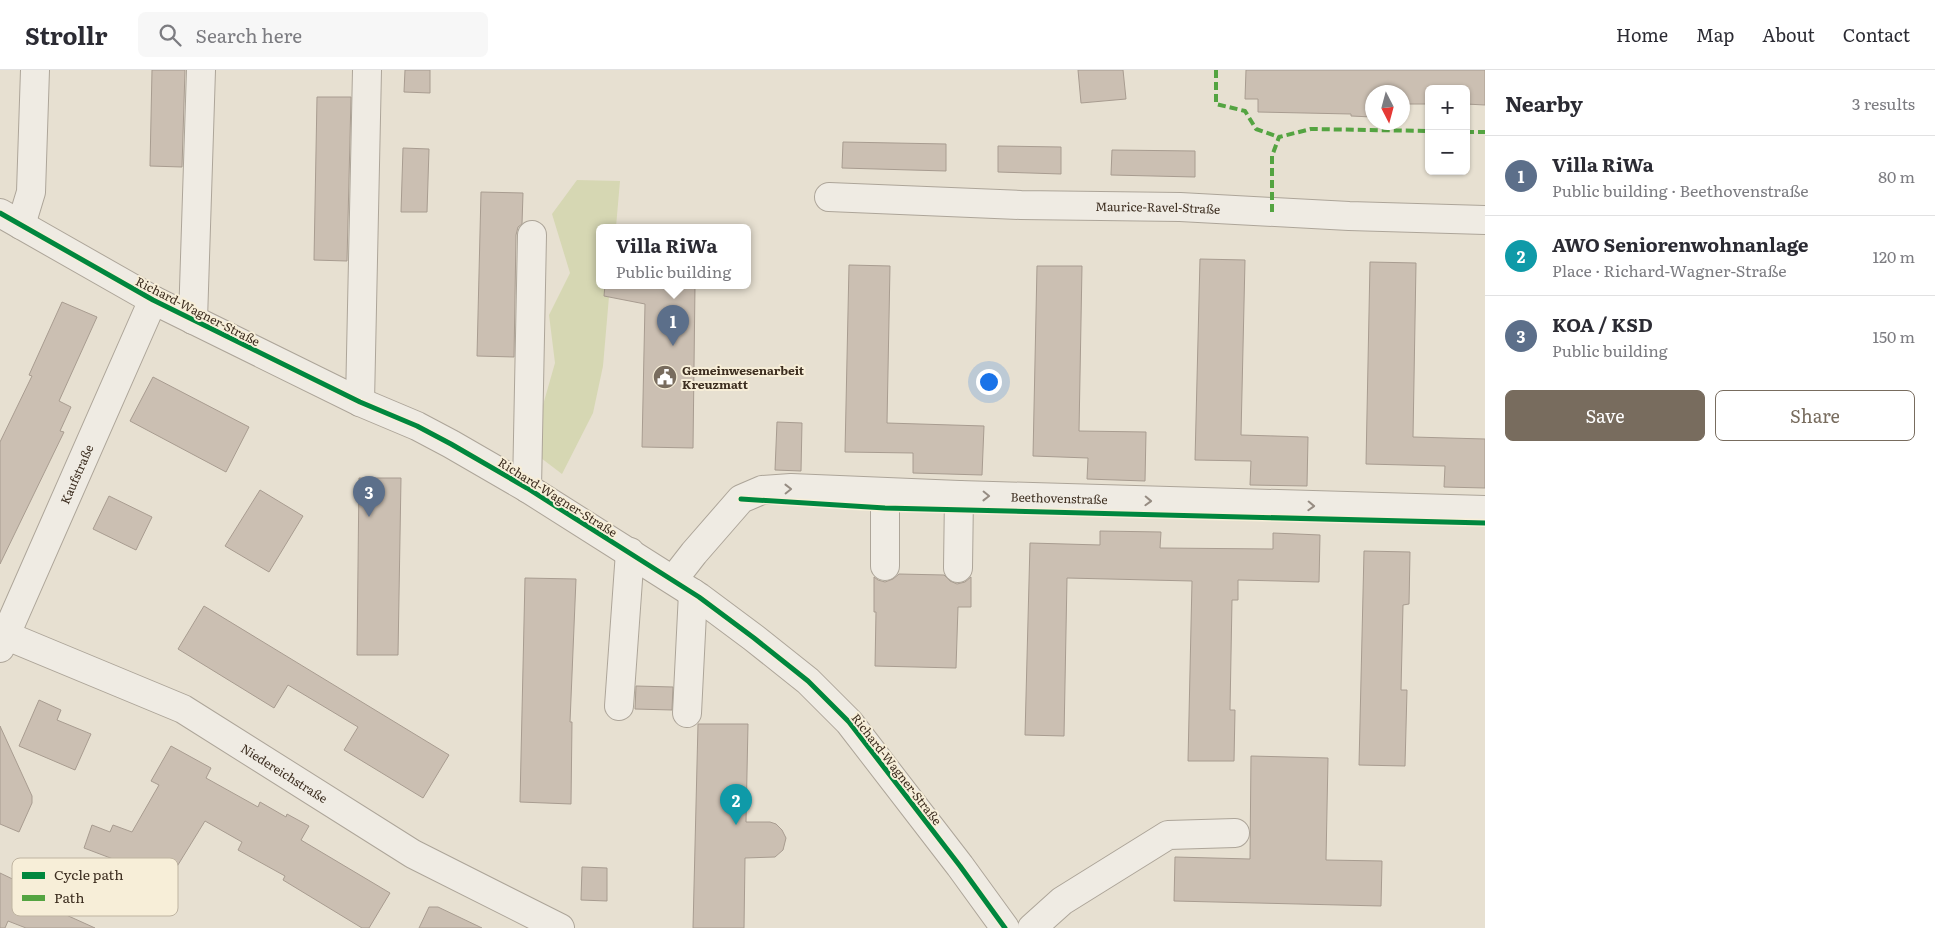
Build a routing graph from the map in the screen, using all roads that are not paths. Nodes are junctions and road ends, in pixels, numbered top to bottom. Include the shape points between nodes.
1 (35, 70) edge
2 (202, 70) edge
3 (367, 70) edge
4 (829, 197) dead end
5 (10, 219) edge
6 (1485, 220) edge
7 (532, 235) dead end
8 (153, 300) junction
9 (193, 320) junction
10 (360, 402) junction
11 (527, 488) junction
12 (885, 493) junction
13 (959, 496) junction
14 (1485, 510) edge
15 (630, 552) junction
16 (885, 566) dead end
17 (958, 568) dead end
18 (683, 587) junction
19 (2, 639) edge
20 (619, 706) dead end
21 (687, 713) dead end
22 (1235, 833) dead end
23 (560, 928) edge
24 (1005, 928) edge
25 (1032, 928) edge

1 - 5 street via 31,192
2 - 9 street
3 - 10 street
4 - 6 street, Maurice-Ravel-Straße
5 - 8 street, Richard-Wagner-Straße
7 - 11 street
8 - 9 street, Richard-Wagner-Straße
8 - 19 street, Kaufstraße
9 - 10 street, Richard-Wagner-Straße
10 - 11 street, Richard-Wagner-Straße via 417,426
11 - 15 street, Richard-Wagner-Straße
12 - 13 street, Beethovenstraße
12 - 16 street
18 -> 12 street, Beethovenstraße via 694,553 741,488
13 -> 14 street, Beethovenstraße
13 - 17 street
15 - 18 street, Richard-Wagner-Straße
15 - 20 street
18 - 21 street
18 - 24 street, Richard-Wagner-Straße via 808,681 849,722
19 - 23 street, Niedereichstraße via 183,709 413,854
22 - 25 street via 1168,835 1062,901

